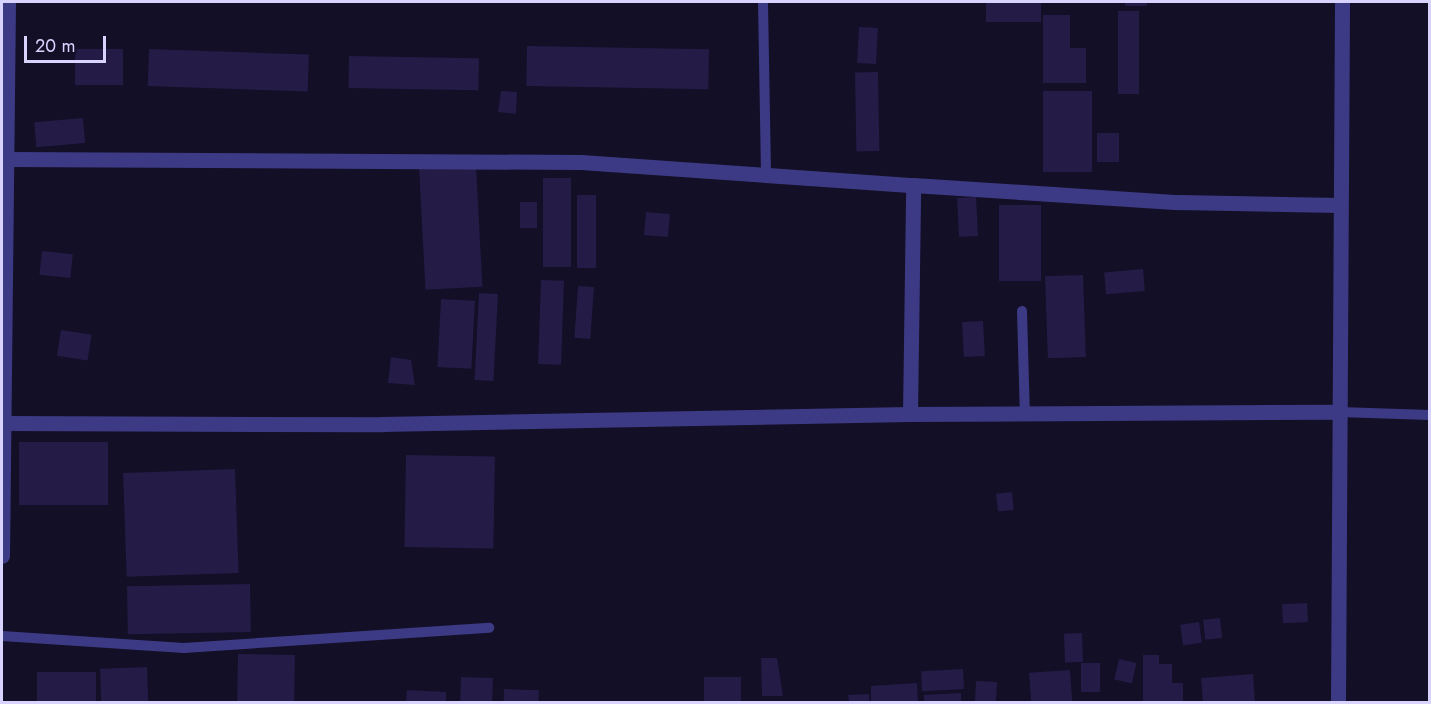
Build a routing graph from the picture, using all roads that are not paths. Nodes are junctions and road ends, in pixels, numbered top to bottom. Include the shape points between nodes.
1 (8, 2) edge
2 (763, 2) edge
3 (1342, 2) edge
4 (5, 169) edge
5 (766, 175) junction
6 (913, 185) junction
7 (1340, 205) junction
8 (1022, 311) dead end
9 (1339, 412) junction
10 (910, 414) junction
11 (1430, 415) edge
12 (1025, 416) junction
13 (3, 423) edge
14 (2, 556) edge
15 (489, 628) dead end
16 (2, 636) edge
17 (1338, 702) edge

1 - 4 street
2 - 5 lane
3 - 7 street
4 - 5 street via 581,162
4 - 13 street
5 - 6 street
6 - 7 street via 1178,202
6 - 10 street
7 - 9 street
8 - 12 lane
9 - 11 lane
9 - 12 street
9 - 17 street
10 - 12 street
10 - 13 street via 382,424
13 - 14 street
15 - 16 lane via 184,648

